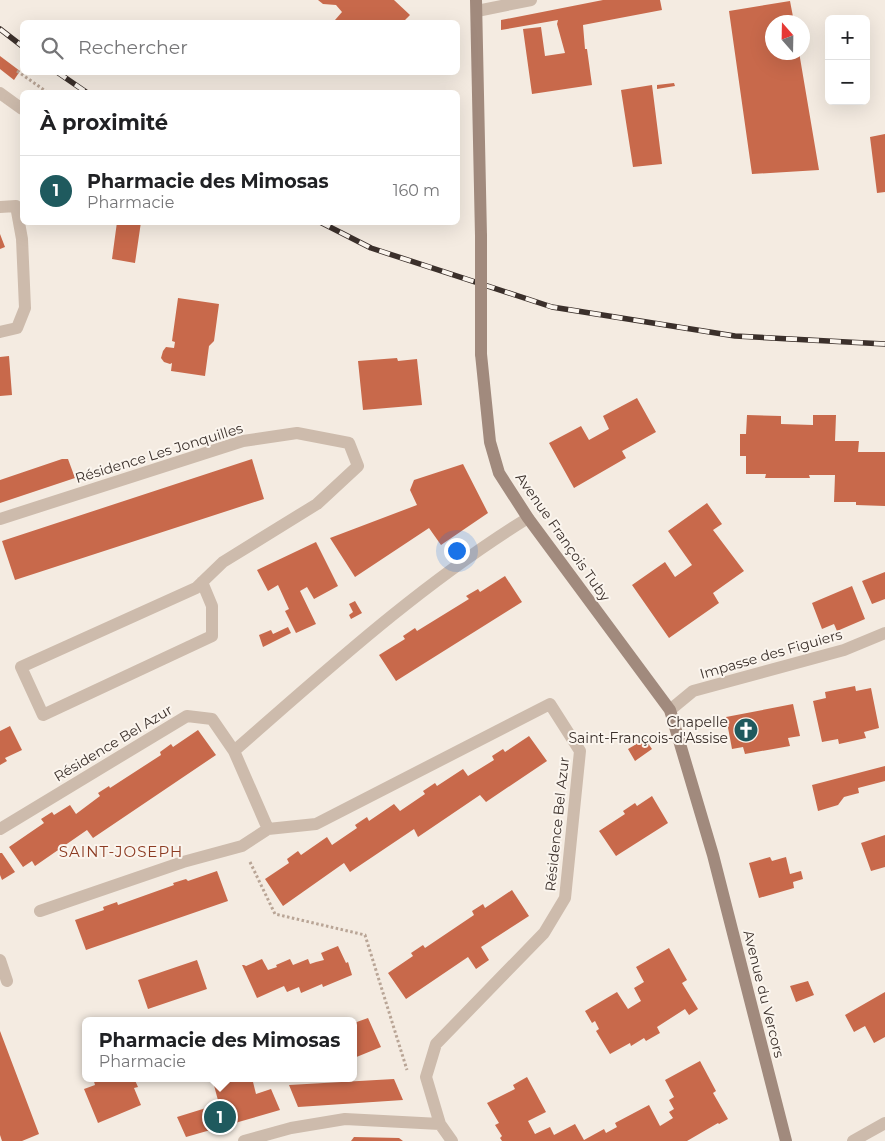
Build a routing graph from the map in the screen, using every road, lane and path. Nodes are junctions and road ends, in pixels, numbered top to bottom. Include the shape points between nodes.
1 (531, 0) edge
2 (476, 5) edge
3 (18, 70) dead end
4 (20, 73) edge
5 (23, 75) edge
6 (44, 90) edge
7 (0, 93) edge
8 (20, 108) edge
9 (19, 205) edge
10 (0, 207) edge
11 (21, 225) edge
12 (0, 332) edge
13 (528, 518) junction
14 (0, 519) edge
15 (202, 582) junction
16 (885, 633) edge
17 (670, 710) junction
18 (234, 751) junction
19 (0, 829) edge
20 (268, 829) junction
21 (242, 846) junction
22 (713, 855) joint
23 (40, 911) dead end
24 (0, 960) edge
25 (7, 980) dead end
26 (390, 1015) dead end
27 (885, 1122) edge
28 (440, 1124) junction
29 (244, 1141) edge
30 (452, 1141) edge
31 (786, 1141) edge
32 (853, 1141) edge

1 - 2 street
2 - 13 street, Avenue François Tuby, bridge via 482,236 481,354 490,442 499,473
3 - 4 path
5 - 6 path
7 - 8 street
9 - 10 street
11 - 12 street via 25,308 18,328
13 - 17 street, Avenue François Tuby
13 - 18 street via 489,542 375,628
14 - 15 street, Résidence Les Jonquilles via 243,440 297,434 348,443 358,466 317,504 223,562
15 - 15 street, Résidence Les Jonquilles via 196,588 21,667 43,715 212,636 212,606
16 - 17 street, Impasse des Figuiers via 844,650 693,692
17 - 22 street, Avenue François Tuby
18 - 19 street, Résidence Bel Azur via 212,719 188,716
18 - 20 street, Résidence Bel Azur
20 - 21 street, Résidence Bel Azur
20 - 28 street, Résidence Bel Azur via 316,824 550,704 580,751 566,898 544,933 436,1044 426,1077
21 - 23 street, Résidence Bel Azur via 183,862
21 - 26 path via 275,914 365,935
22 - 31 street, Avenue du Vercors
24 - 25 street
27 - 32 street
28 - 29 street via 345,1118
28 - 30 street

